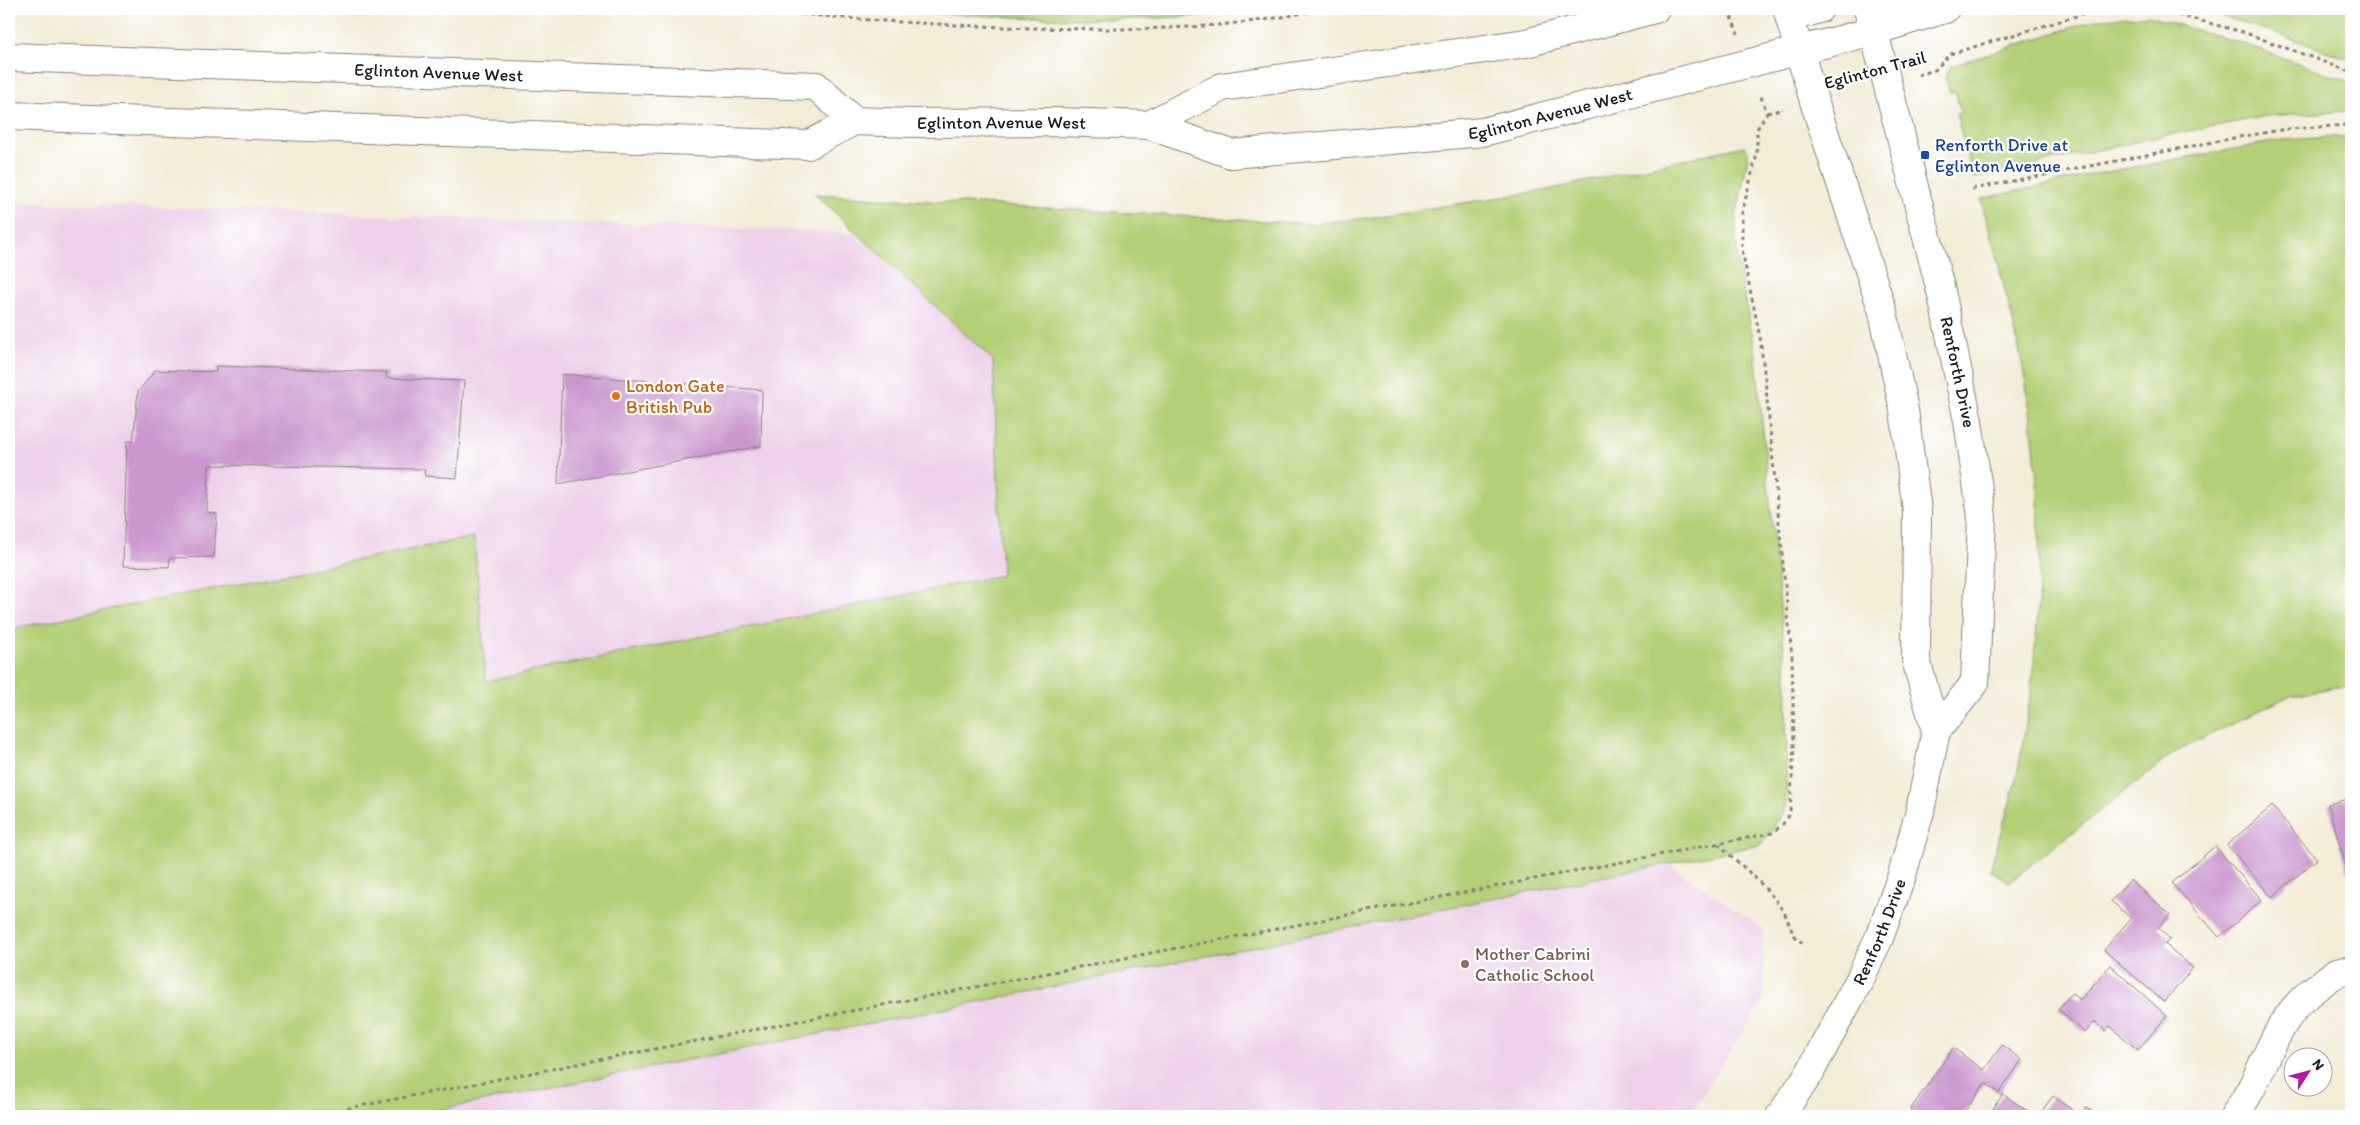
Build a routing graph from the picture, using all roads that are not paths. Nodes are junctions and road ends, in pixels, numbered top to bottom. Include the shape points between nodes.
1 (1655, 9) edge
2 (1819, 9) edge
3 (1945, 9) edge
4 (1788, 14) edge
5 (1871, 20) edge
6 (1800, 51) junction
7 (9, 57) edge
8 (9, 116) edge
9 (854, 121) junction
10 (1149, 125) junction
11 (1936, 731) junction
12 (2351, 971) edge
13 (1780, 1116) edge
14 (2234, 1116) edge

1 - 10 main road, Eglinton Avenue West via 1526,43 1222,87
2 - 4 main road
3 - 5 main road, Eglinton Avenue West
4 - 6 main road, Renforth Drive
5 - 6 main road, Eglinton Avenue West
5 - 11 main road, Renforth Drive via 1941,291 1968,421 1982,517 1975,683
6 - 10 main road, Eglinton Avenue West via 1483,132 1231,154
6 - 11 main road, Renforth Drive via 1883,312 1904,410 1918,511 1916,660
7 - 9 main road, Eglinton Avenue West via 816,86
8 - 9 main road, Eglinton Avenue West via 808,145
9 - 10 main road, Eglinton Avenue West
11 - 13 main road, Renforth Drive via 1902,875 1879,938 1809,1074
12 - 14 main road via 2340,970 2309,992 2281,1025 2244,1103

